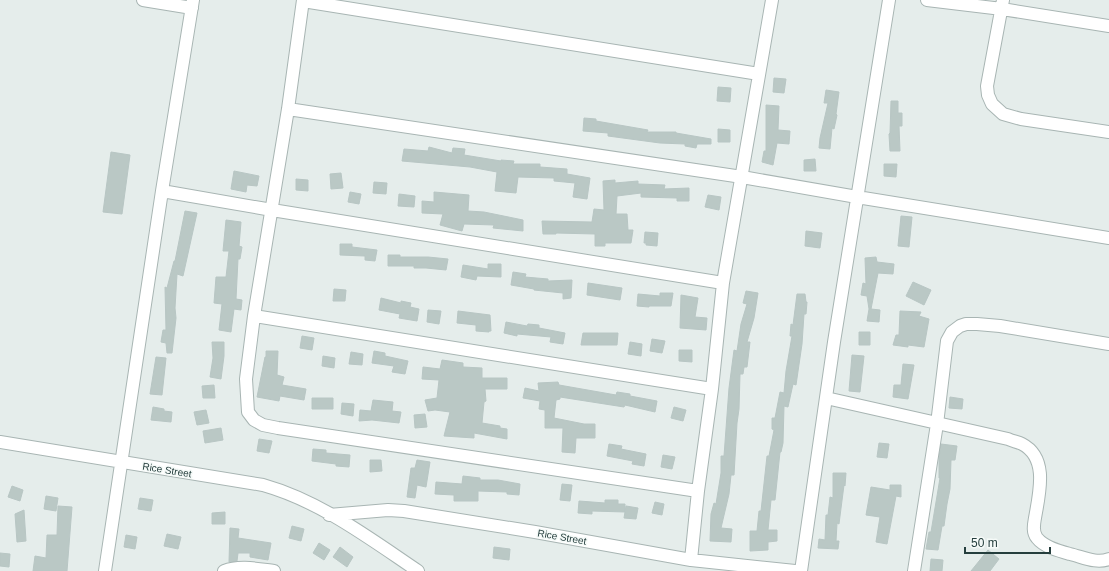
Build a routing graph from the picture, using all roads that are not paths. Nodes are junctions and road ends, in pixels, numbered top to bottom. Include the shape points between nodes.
1 (143, 0) edge
2 (303, 0) edge
3 (772, 0) edge
4 (889, 0) edge
5 (927, 0) edge
6 (193, 4) edge
7 (1002, 4) edge
8 (1109, 26) edge
9 (759, 74) junction
10 (288, 109) junction
11 (1109, 132) edge
12 (742, 177) junction
13 (162, 191) junction
14 (857, 197) junction
15 (272, 210) junction
16 (1109, 238) edge
17 (724, 283) junction
18 (254, 316) junction
19 (1109, 344) edge
20 (712, 389) junction
21 (826, 398) junction
22 (937, 424) junction
23 (0, 442) edge
24 (122, 463) junction
25 (698, 491) junction
26 (329, 515) junction
27 (1109, 559) edge
28 (691, 560) junction
29 (105, 571) edge
30 (224, 571) edge
31 (274, 571) edge
32 (418, 571) edge
33 (795, 571) edge
34 (801, 571) edge
35 (914, 571) edge

1 - 6 street
2 - 9 street
2 - 10 street
3 - 9 street
4 - 14 street
5 - 7 street
6 - 13 street
7 - 8 street
7 - 11 street via 987,86 992,104 1004,114 1021,119
9 - 12 street
10 - 12 street
10 - 15 street
12 - 14 street
12 - 17 street
13 - 15 street
13 - 24 street
14 - 16 street
14 - 21 street
15 - 17 street
15 - 18 street
17 - 20 street
18 - 20 street
18 - 25 street via 246,379 248,412 254,420 263,425
19 - 22 street via 1000,326 960,326 952,332 947,342
20 - 25 street
21 - 22 street
21 - 34 street
22 - 27 street via 1008,440 1023,445 1034,453 1040,471 1034,531 1036,537 1042,543 1062,552 1096,561
22 - 35 street
23 - 24 street, Rice Street
24 - 26 street, Rice Street via 263,485 288,493
24 - 29 street
25 - 28 street
26 - 28 street, Rice Street via 404,511
26 - 32 street, Rice Street via 354,528
28 - 33 street, Rice Street
30 - 31 street via 242,568

